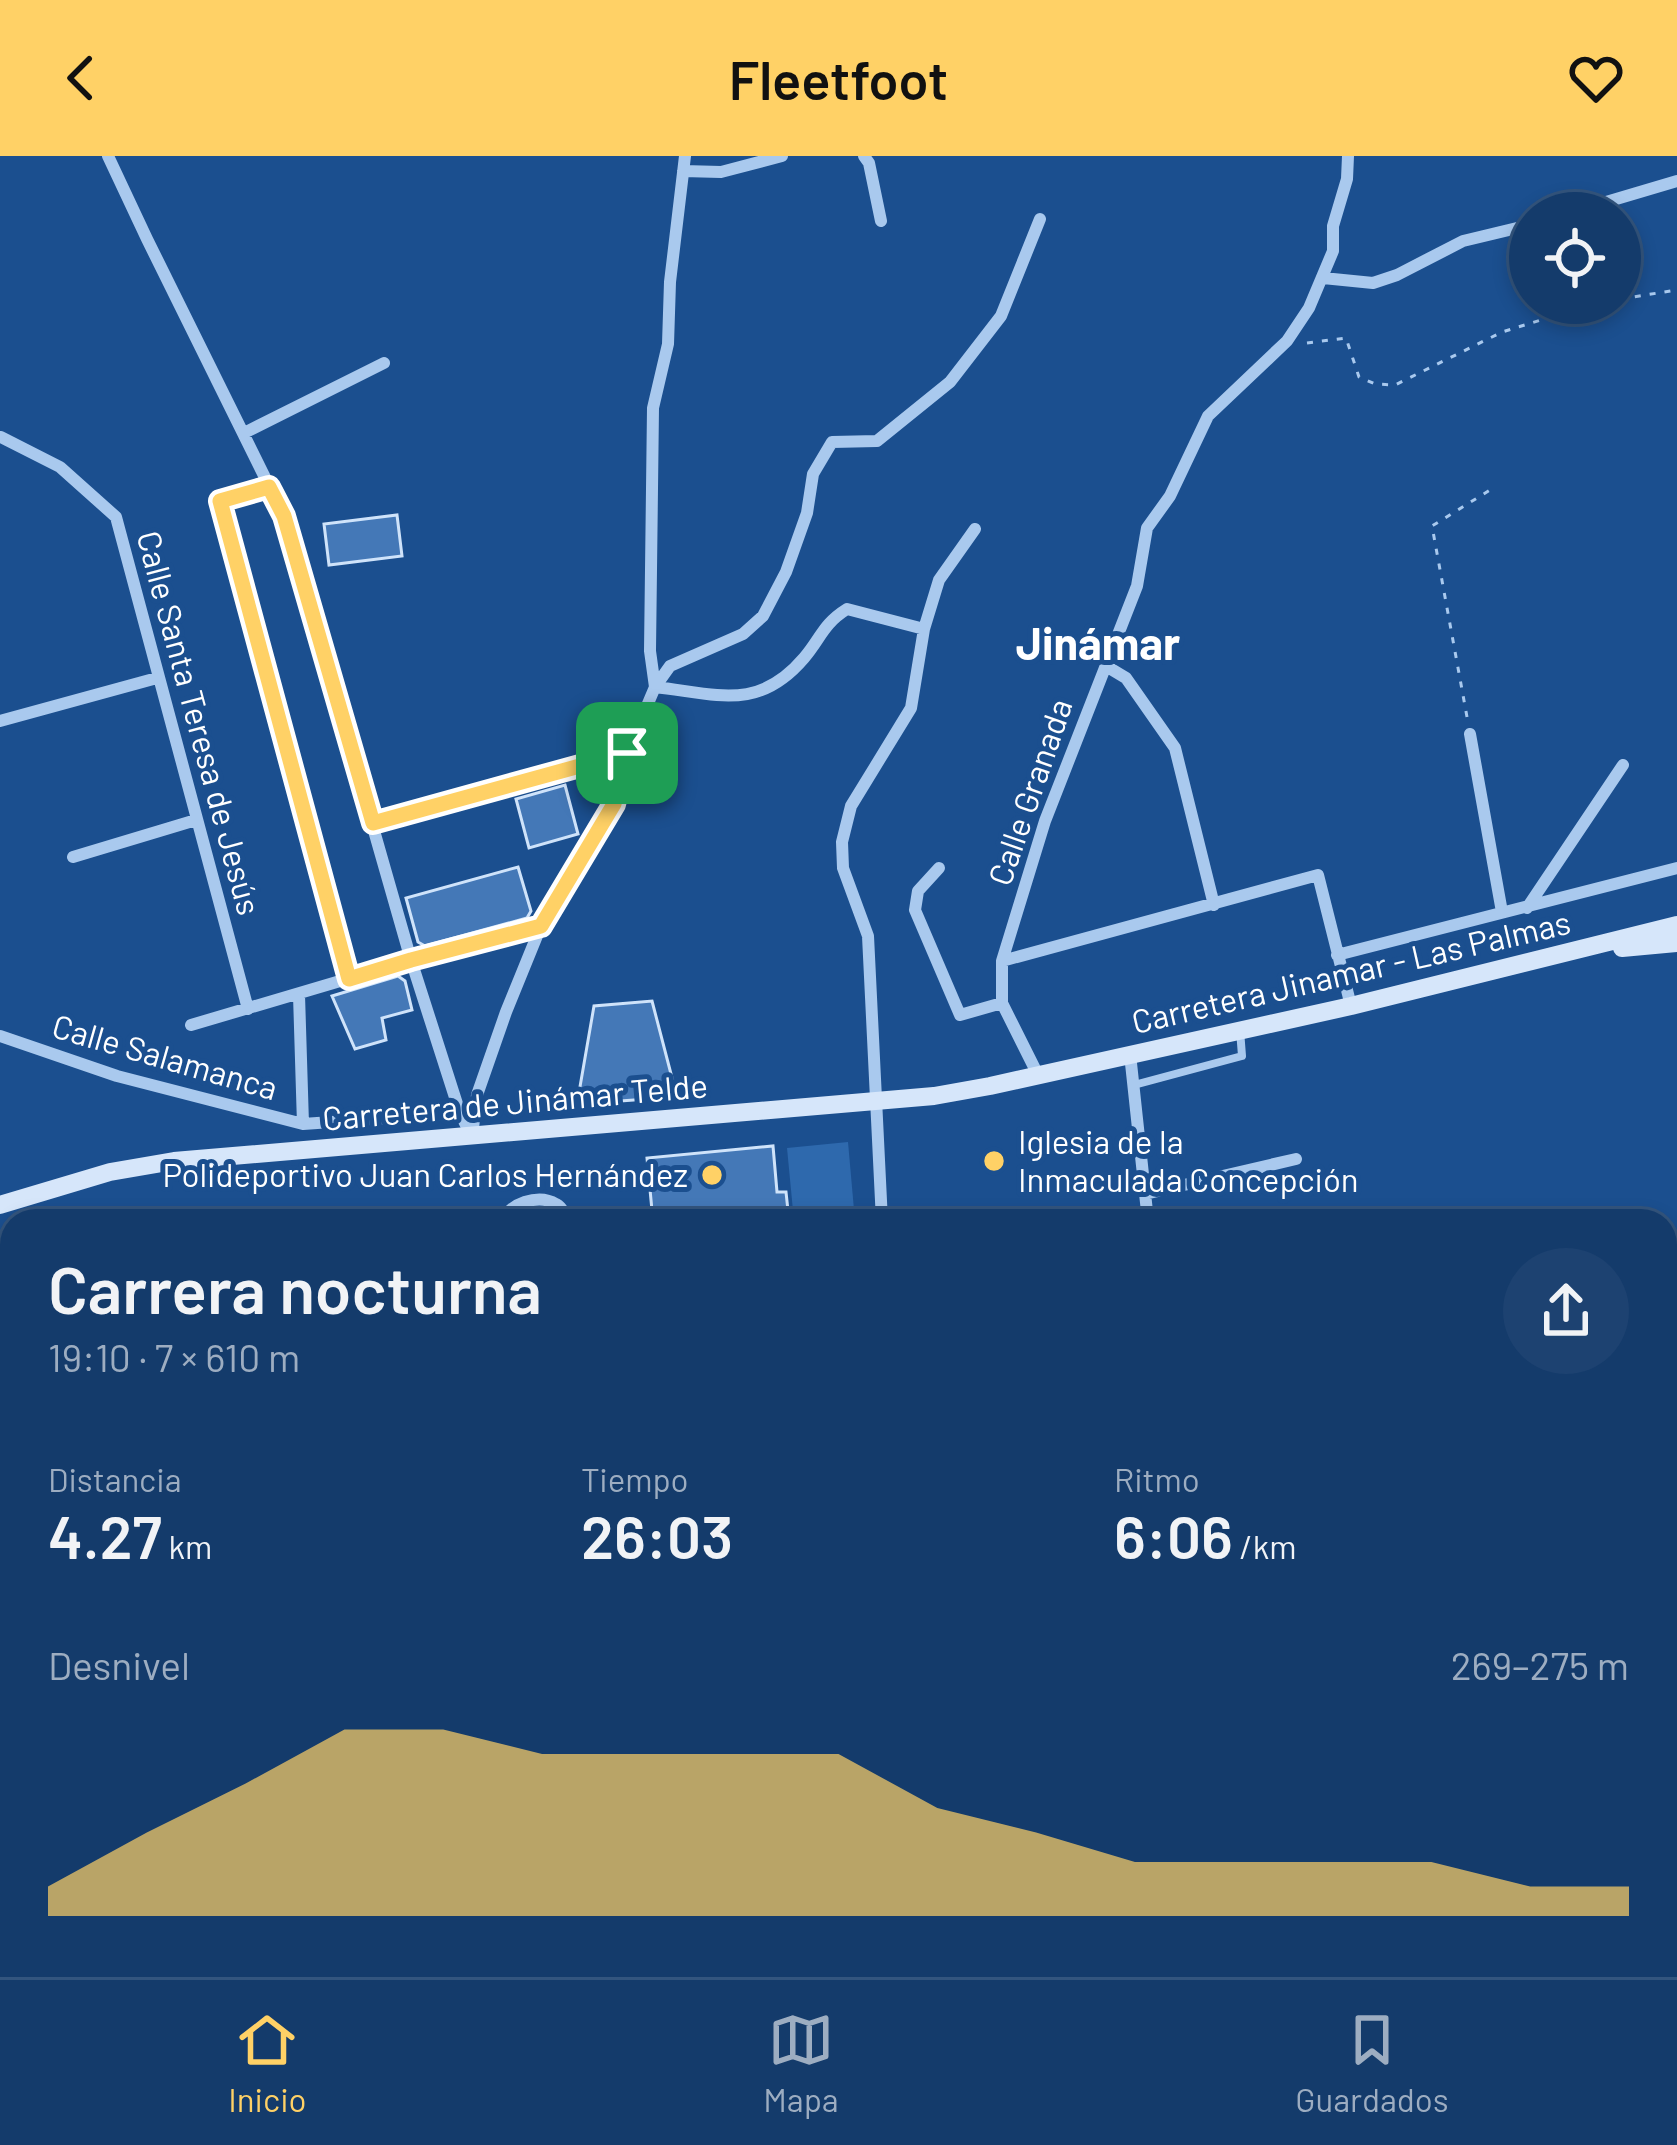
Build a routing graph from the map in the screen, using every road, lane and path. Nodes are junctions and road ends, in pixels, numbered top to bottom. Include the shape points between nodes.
1 (108, 156) edge
2 (685, 156) edge
3 (782, 156) edge
4 (864, 156) edge
5 (1348, 156) edge
6 (683, 171) junction
7 (1677, 182) edge
8 (1641, 192) edge
9 (1040, 219) dead end
10 (881, 221) dead end
11 (1509, 230) edge
12 (1324, 278) junction
13 (1677, 290) edge
14 (1641, 296) edge
15 (1527, 324) edge
16 (1287, 341) junction
17 (383, 363) dead end
18 (244, 434) junction
19 (1, 437) edge
20 (269, 487) junction
21 (1490, 490) dead end
22 (974, 530) dead end
23 (924, 629) junction
24 (1106, 666) junction
25 (157, 678) junction
26 (655, 687) junction
27 (0, 721) edge
28 (1470, 734) joint
29 (627, 753) junction
30 (1623, 765) dead end
31 (196, 820) junction
32 (373, 823) junction
33 (73, 856) dead end
34 (939, 868) dead end
35 (1677, 868) edge
36 (1214, 905) junction
37 (1527, 908) junction
38 (1502, 913) junction
39 (1677, 925) edge
40 (541, 926) junction
41 (1674, 945) edge
42 (1562, 953) junction
43 (1337, 956) junction
44 (411, 960) junction
45 (1002, 961) junction
46 (349, 979) junction
47 (299, 995) junction
48 (1002, 1003) junction
49 (1351, 1006) junction
50 (248, 1009) junction
51 (191, 1025) dead end
52 (1240, 1030) junction
53 (0, 1036) edge
54 (1130, 1054) junction
55 (1038, 1075) junction
56 (1134, 1085) junction
57 (874, 1102) junction
58 (460, 1114) junction
59 (303, 1124) junction
60 (472, 1136) junction
61 (1297, 1159) dead end
62 (1145, 1194) junction
63 (0, 1205) edge
64 (509, 1209) edge
65 (561, 1209) edge
66 (881, 1209) edge
67 (1147, 1209) edge

1 - 18 street
2 - 6 street
3 - 6 street via 721,172
4 - 10 street
5 - 12 street, Calle Granada
6 - 26 street via 668,344 653,408
7 - 8 street
9 - 26 street via 1001,316 950,382 877,441 832,442 763,616 743,634 670,666
11 - 12 street via 1463,241 1373,283
12 - 16 street, Calle Granada
13 - 14 path
15 - 16 path via 1395,385 1359,377 1346,338
16 - 24 street, Calle Granada via 1208,416 1148,528 1137,586
17 - 18 street
18 - 20 street
19 - 25 street, Calle Santa Teresa de Jesús via 60,467 116,518
20 - 32 street
20 - 46 street via 220,501
21 - 28 path via 1432,526
22 - 23 street via 939,580
23 - 26 street via 847,609 778,684 742,697
23 - 57 street via 911,707 851,806 842,842 868,936
24 - 36 street via 1126,678 1175,748
24 - 45 street, Calle Granada
25 - 27 street
25 - 31 street, Calle Santa Teresa de Jesús
26 - 29 street
28 - 38 street
29 - 32 street
29 - 40 street via 614,804
30 - 37 street
31 - 33 street
31 - 50 street, Calle Santa Teresa de Jesús
32 - 44 street
34 - 48 street via 918,891 914,910 960,1015
35 - 37 street
36 - 43 street via 1318,875
36 - 45 street
37 - 38 street
38 - 43 street
39 - 42 main road, Carretera Jinamar - Las Palmas
40 - 44 street
40 - 60 street via 477,1095
41 - 42 main road
42 - 49 main road, Carretera Jinamar - Las Palmas
43 - 49 street
44 - 46 street
44 - 58 street
45 - 48 street, Calle Granada
46 - 47 street
47 - 50 street
47 - 59 street
48 - 55 street, Calle Granada
49 - 52 main road, Carretera Jinamar - Las Palmas
50 - 51 street
52 - 54 main road, Carretera Jinamar - Las Palmas
52 - 56 lane via 1241,1056
53 - 59 street, Calle Salamanca via 116,1076
54 - 55 main road, Carretera Jinamar - Las Palmas
54 - 56 street
55 - 57 main road, Carretera de Jinámar Telde
56 - 62 street
57 - 60 main road, Carretera de Jinámar Telde
57 - 66 street
58 - 59 street, Calle Salamanca
58 - 60 street
60 - 63 main road, Carretera de Jinámar Telde via 174,1161
61 - 62 street
62 - 67 street
64 - 65 street via 543,1201

